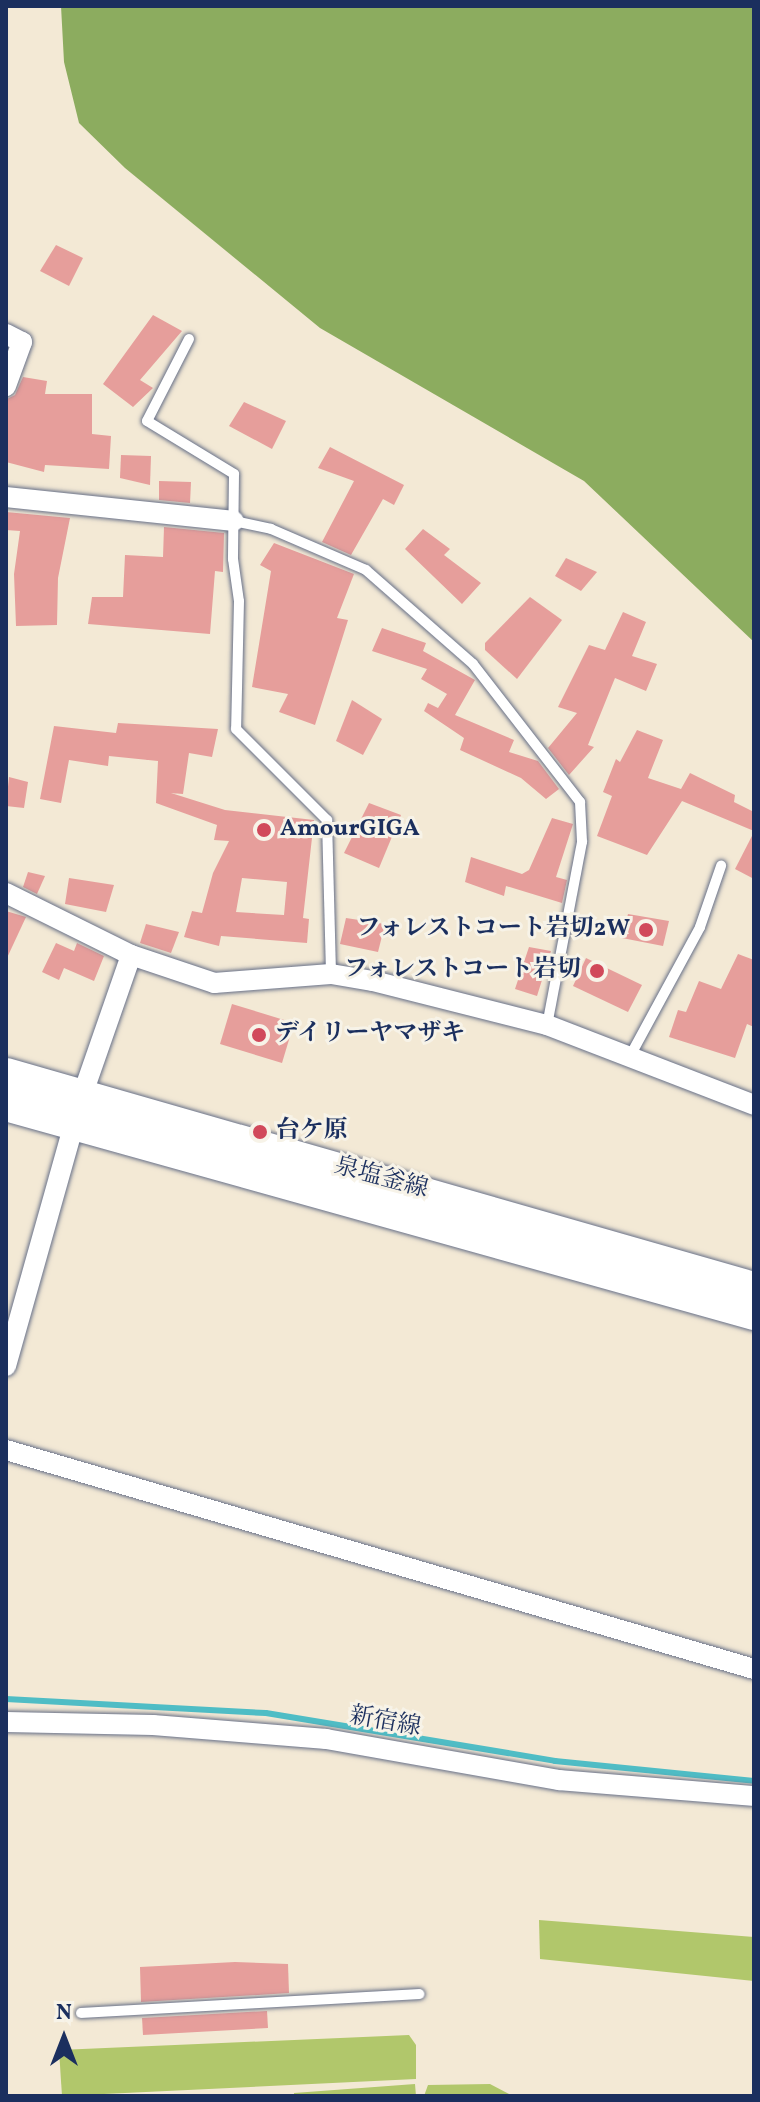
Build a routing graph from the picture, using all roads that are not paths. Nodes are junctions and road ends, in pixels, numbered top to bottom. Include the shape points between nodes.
1 (6, 334) edge
2 (189, 339) dead end
3 (6, 386) edge
4 (6, 497) edge
5 (234, 521) junction
6 (721, 866) dead end
7 (6, 893) edge
8 (131, 955) junction
9 (331, 974) junction
10 (547, 1025) junction
11 (629, 1058) junction
12 (6, 1074) edge
13 (6, 1105) edge
14 (754, 1105) edge
15 (78, 1111) junction
16 (754, 1288) edge
17 (754, 1314) edge
18 (6, 1366) edge
19 (6, 1450) edge
20 (754, 1669) edge
21 (6, 1722) edge
22 (754, 1796) edge
23 (419, 1994) dead end
24 (81, 2013) dead end

1 - 3 street via 22,342
2 - 5 lane via 147,421 234,474
4 - 5 street
5 - 9 lane via 239,601 236,729 327,820
5 - 10 lane via 271,529 366,570 473,664 580,802 582,842
6 - 11 lane via 700,927
7 - 8 street
8 - 9 street via 214,983
8 - 15 street
9 - 10 street
10 - 11 street
11 - 14 street
12 - 15 main road, 泉塩釜線
13 - 15 main road, 泉塩釜線
15 - 16 main road, 泉塩釜線
15 - 17 main road, 泉塩釜線
15 - 18 street
19 - 20 street
21 - 22 street, 新宿線 via 153,1725 326,1739 559,1780
23 - 24 lane

